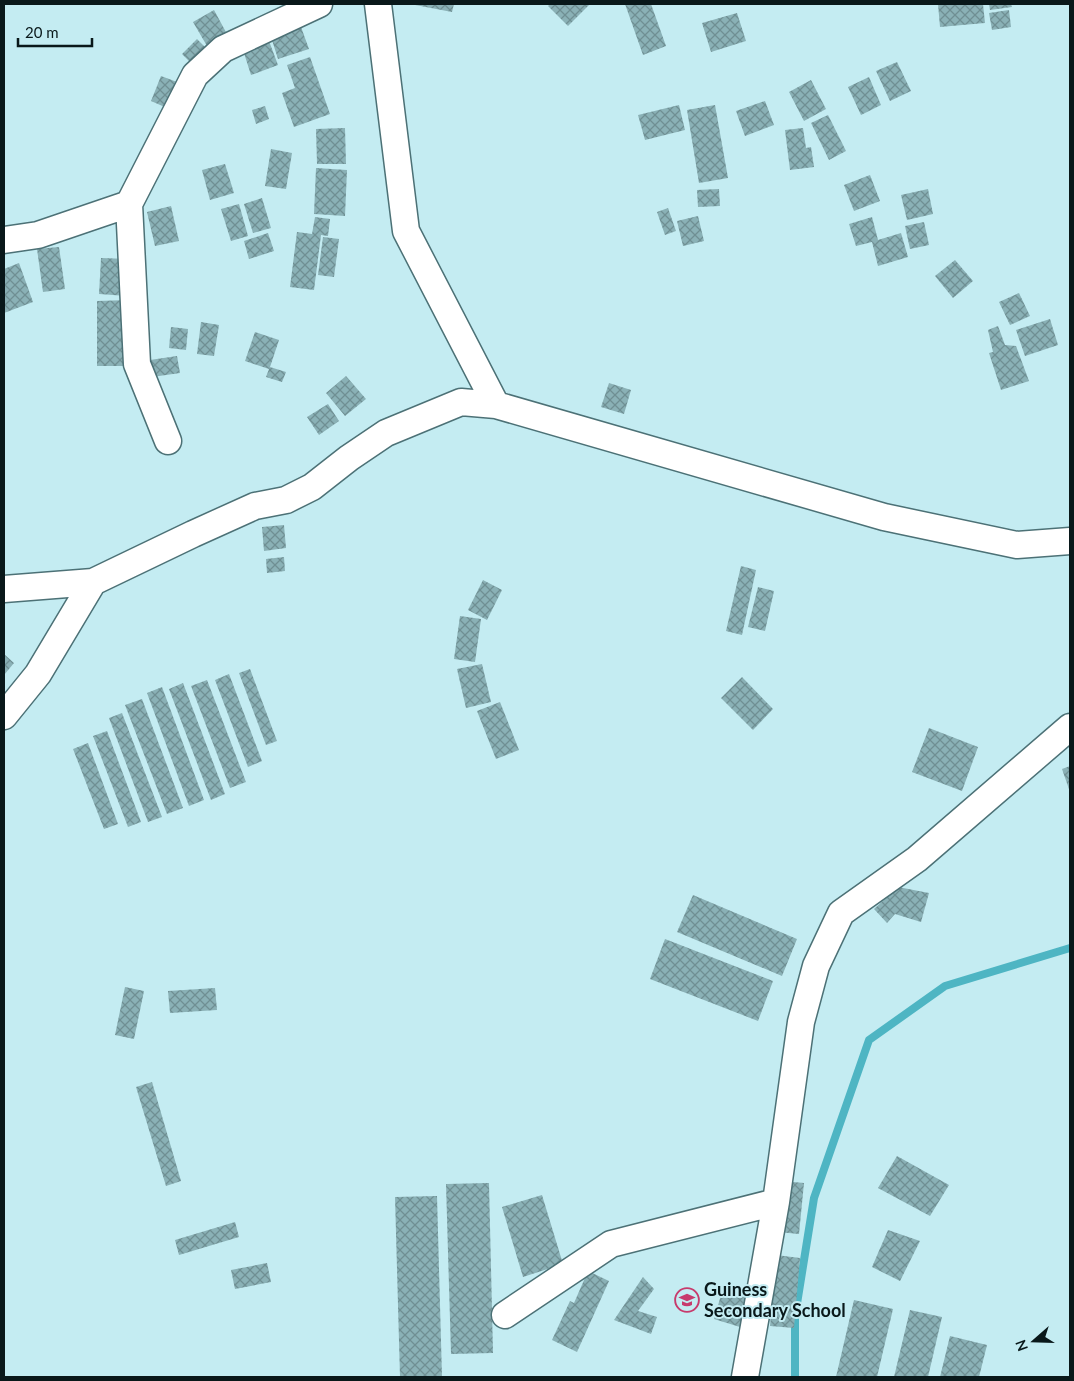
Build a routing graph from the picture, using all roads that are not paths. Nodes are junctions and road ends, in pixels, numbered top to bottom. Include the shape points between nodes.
1 (319, 4) edge
2 (378, 4) edge
3 (129, 204) junction
4 (4, 240) edge
5 (496, 405) junction
6 (168, 441) dead end
7 (1070, 541) edge
8 (93, 582) junction
9 (4, 589) edge
10 (4, 716) edge
11 (1070, 727) edge
12 (776, 1202) junction
13 (505, 1315) dead end
14 (745, 1377) edge

1 - 3 street via 223,49 195,75
2 - 5 street via 406,231
3 - 4 street via 38,235
3 - 6 street via 136,364
5 - 7 street via 884,517 1017,545
5 - 8 street via 461,402 386,433 312,487 286,500 255,506
8 - 9 street
8 - 10 street via 38,674
11 - 12 street via 917,859 840,913 816,966 802,1022
12 - 13 street via 611,1244
12 - 14 street

